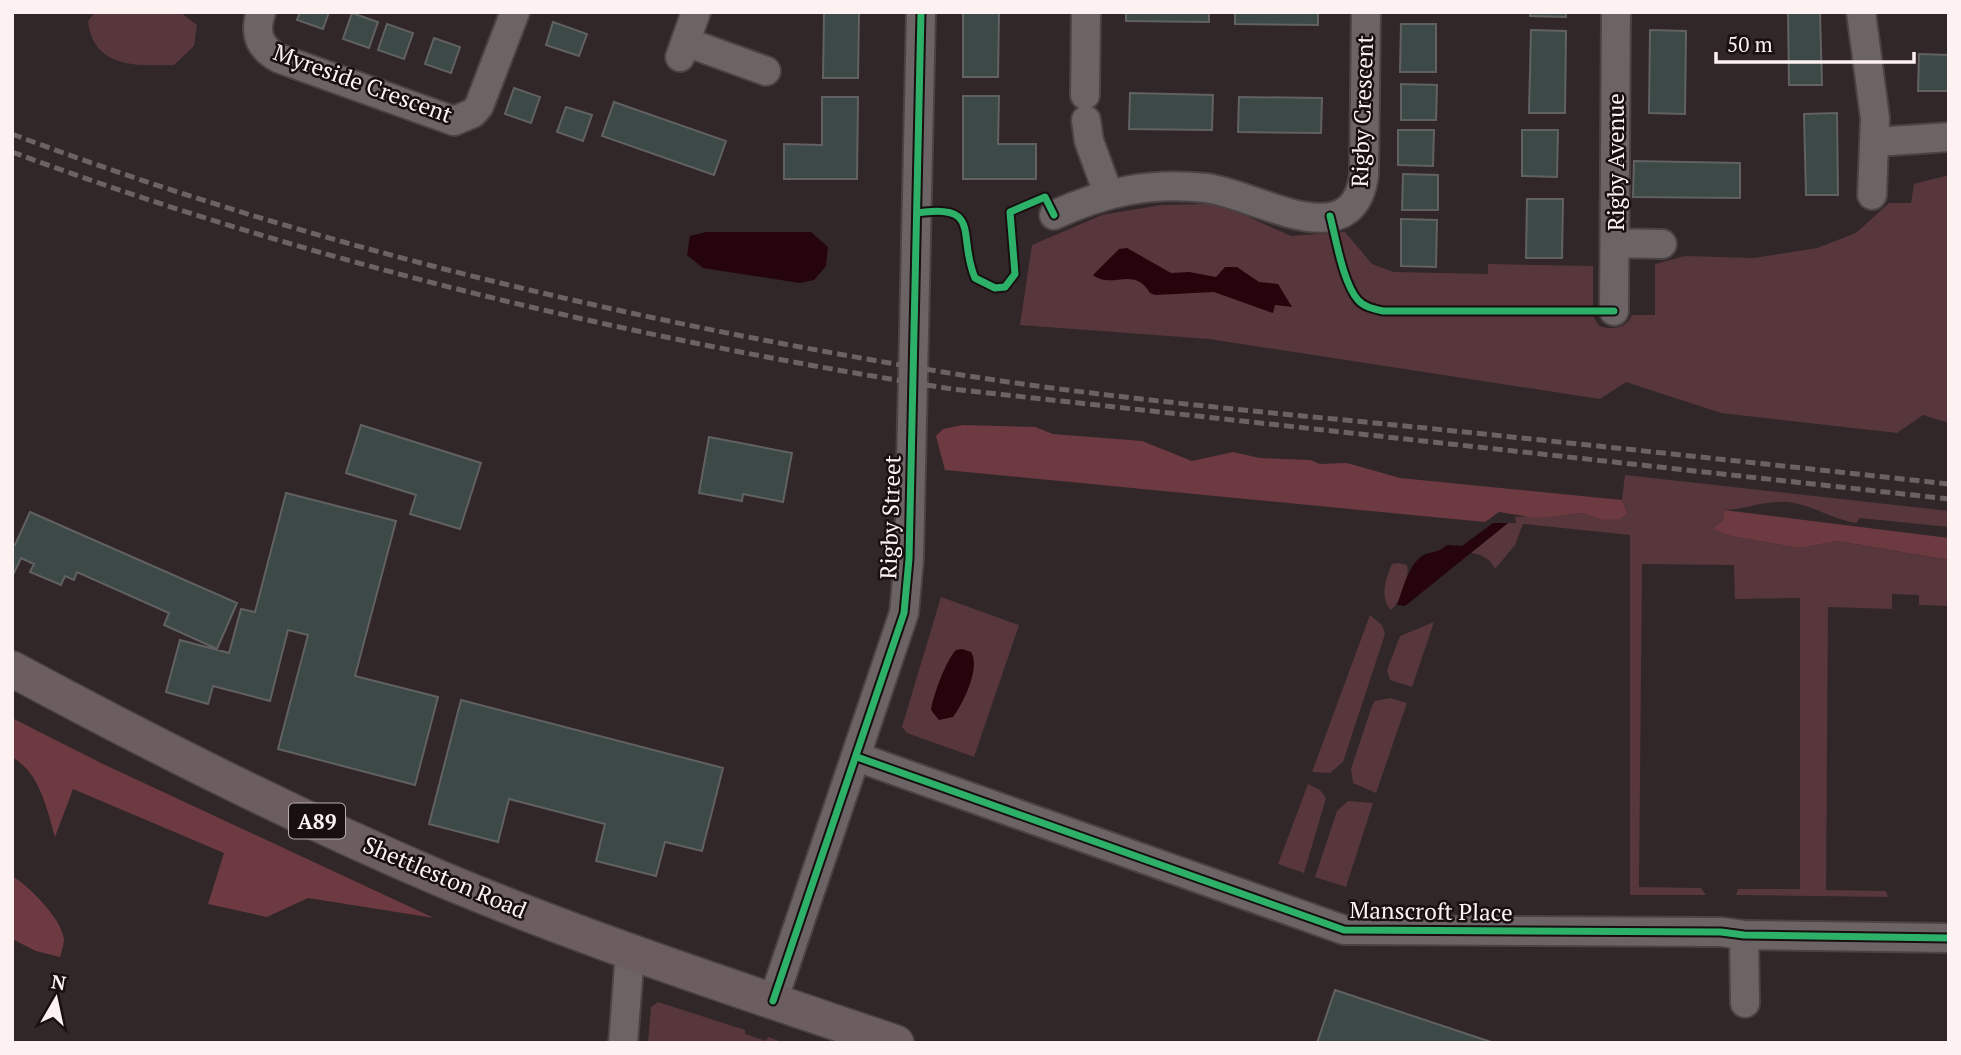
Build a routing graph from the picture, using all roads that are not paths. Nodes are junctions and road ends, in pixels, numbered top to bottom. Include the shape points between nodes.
1 (261, 12) edge
2 (515, 12) edge
3 (696, 12) edge
4 (921, 12) edge
5 (1086, 12) edge
6 (1366, 12) edge
7 (1616, 12) edge
8 (1861, 12) edge
9 (766, 71) dead end
10 (1949, 137) edge
11 (1876, 142) junction
12 (1108, 193) junction
13 (1872, 195) dead end
14 (1054, 215) dead end
15 (1615, 243) junction
16 (1662, 243) dead end
17 (1614, 311) dead end
18 (12, 669) edge
19 (857, 757) junction
20 (1744, 935) junction
21 (1949, 938) edge
22 (630, 953) junction
23 (773, 1001) junction
24 (1745, 1003) dead end
25 (623, 1043) edge
26 (897, 1043) edge

1 - 2 street, Myreside Crescent via 258,37 278,58 454,121 479,106
3 - 9 street via 683,49
4 - 19 street, Rigby Street via 908,584 899,634
5 - 12 street via 1089,141
6 - 12 street, Rigby Crescent via 1364,175 1354,207 1343,214 1313,218 1205,188
7 - 15 street, Rigby Avenue
8 - 11 street
10 - 11 street
11 - 13 street
12 - 14 street, Rigby Crescent
15 - 16 street
15 - 17 street, Rigby Avenue
18 - 22 main road, Shettleston Road / A89 via 228,780 439,878
19 - 20 street, Manscroft Place via 1344,930
19 - 23 street, Rigby Street
20 - 21 street, Manscroft Place
20 - 24 street
22 - 23 main road, Shettleston Road / A89
22 - 25 street
23 - 26 main road, Shettleston Road / A89

